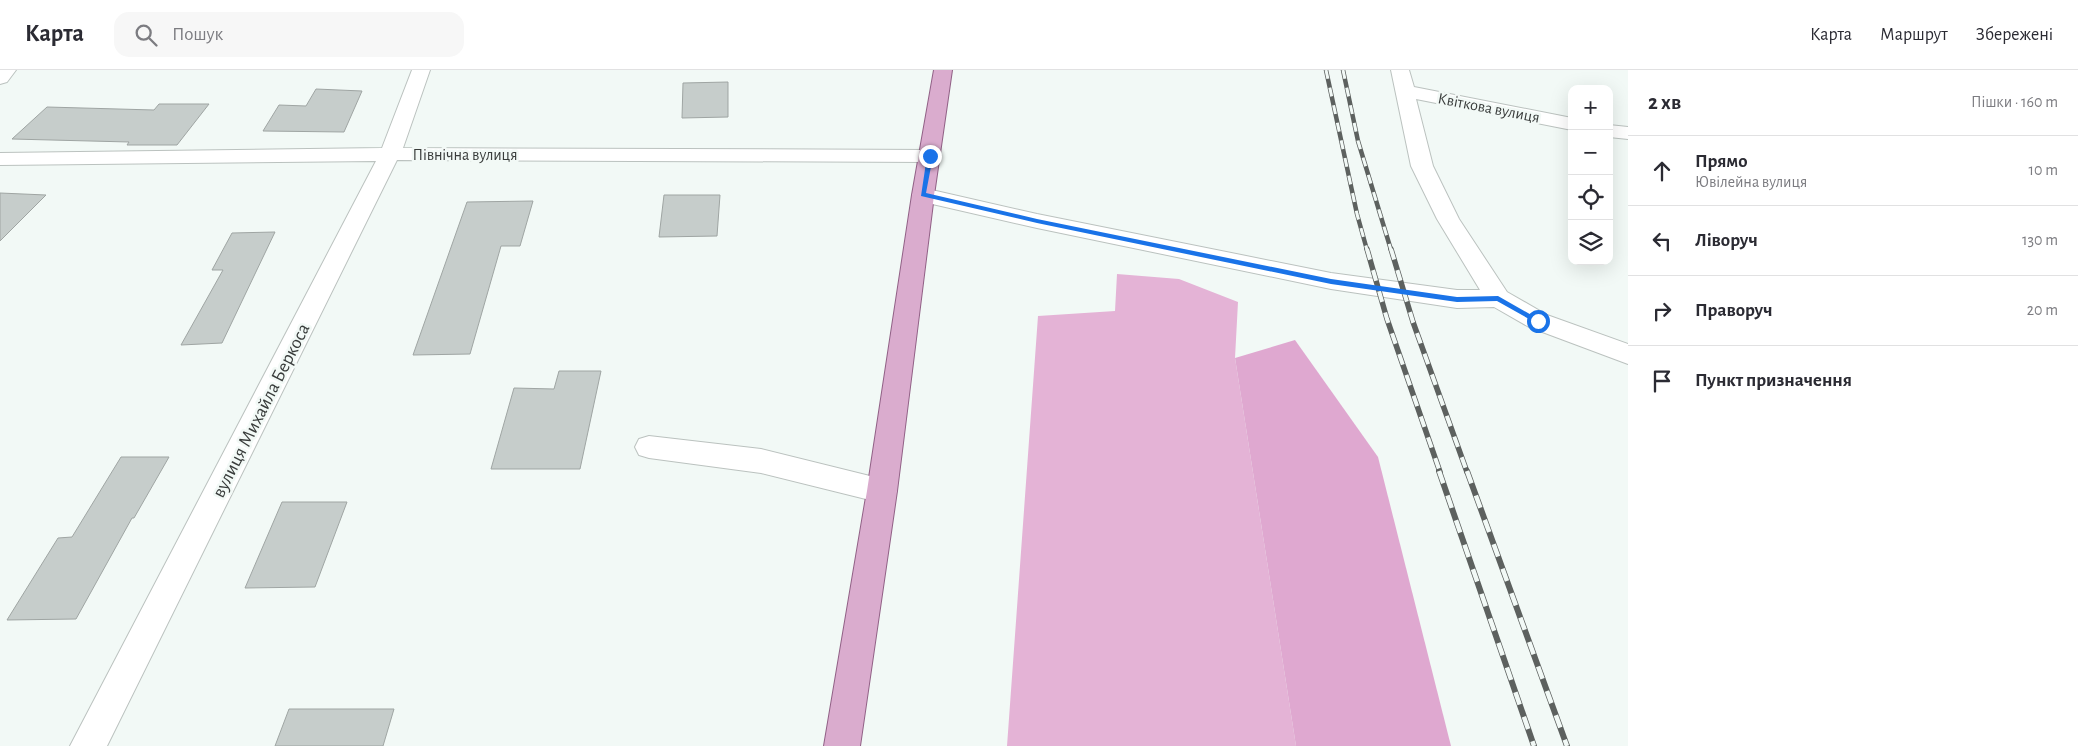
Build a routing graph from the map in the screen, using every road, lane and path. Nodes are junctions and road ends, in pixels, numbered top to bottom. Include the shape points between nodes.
1 (7, 70) edge
2 (421, 70) edge
3 (943, 70) edge
4 (0, 78) edge
5 (1403, 80) edge
6 (1568, 123) edge
7 (1613, 131) edge
8 (1628, 133) edge
9 (390, 154) junction
10 (930, 156) junction
11 (0, 159) edge
12 (923, 194) junction
13 (1498, 298) junction
14 (1628, 354) edge
15 (649, 448) dead end
16 (882, 491) junction
17 (88, 746) edge
18 (842, 746) edge

1 - 4 street
2 - 9 street, вулиця Михайла Беркоса
3 - 10 main road
5 - 6 street, Квіткова вулиця
5 - 13 street via 1422,166 1448,219
7 - 8 street
9 - 10 street, Північна вулиця
9 - 11 street, Північна вулиця
9 - 17 street, вулиця Михайла Беркоса
10 - 12 main road
12 - 13 street via 1046,223 1331,281 1457,299
12 - 16 main road
13 - 14 street via 1538,321
15 - 16 street via 761,461
16 - 18 main road

